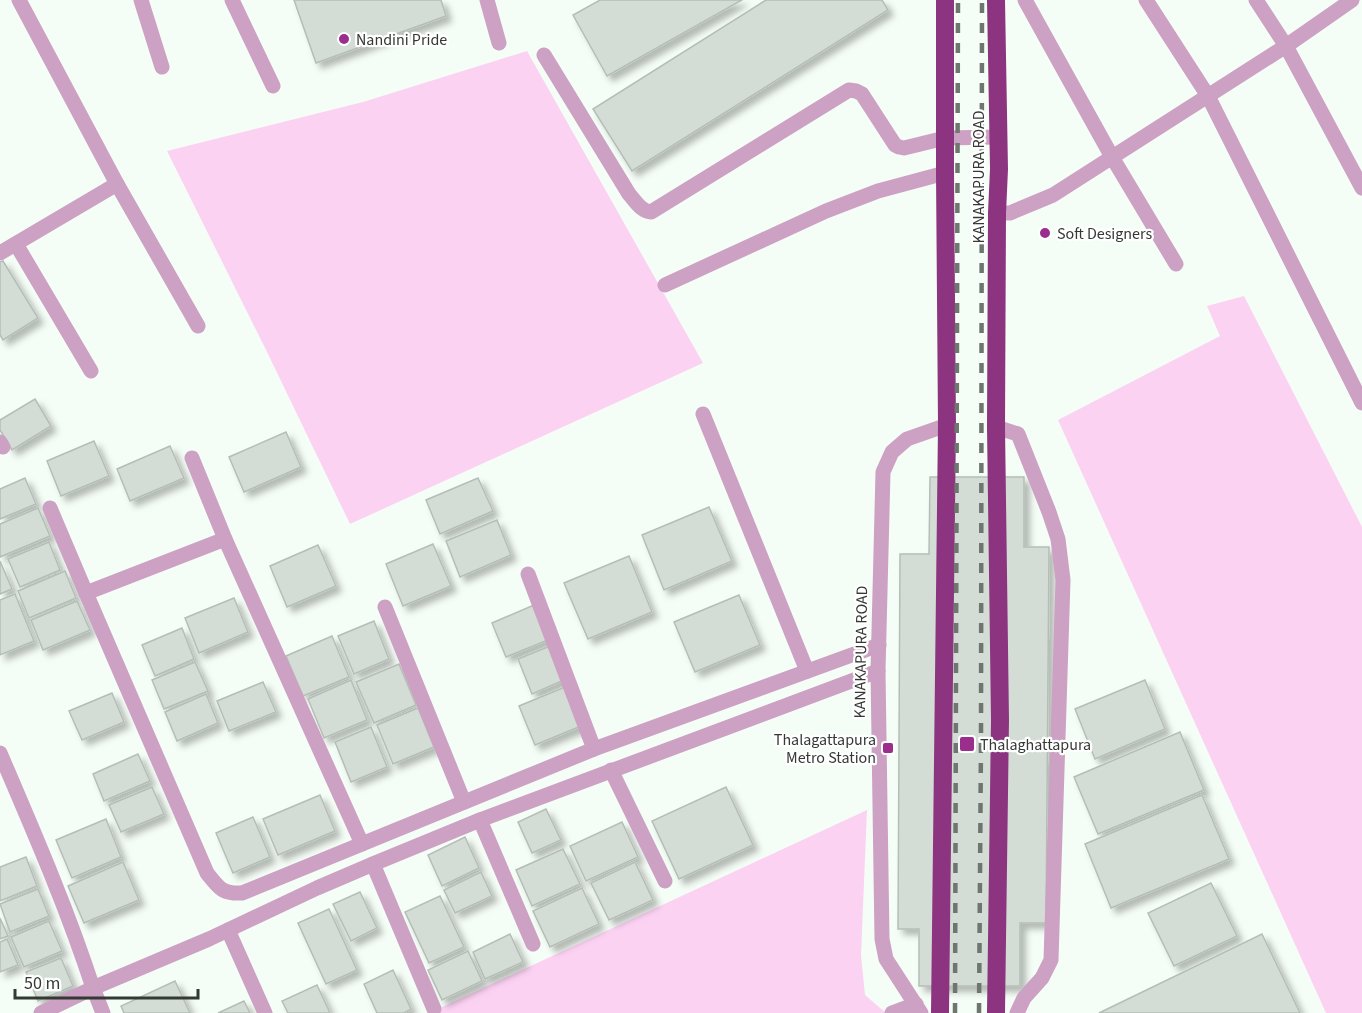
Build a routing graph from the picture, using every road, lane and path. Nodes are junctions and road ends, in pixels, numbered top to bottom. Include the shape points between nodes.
1 (19, 0) edge
2 (141, 0) edge
3 (232, 0) edge
4 (487, 0) edge
5 (945, 0) edge
6 (996, 0) edge
7 (1025, 0) edge
8 (1146, 0) edge
9 (1256, 0) edge
10 (1352, 0) edge
11 (499, 43) dead end
12 (1286, 46) junction
13 (544, 55) dead end
14 (162, 67) dead end
15 (273, 86) dead end
16 (1208, 96) junction
17 (998, 137) junction
18 (945, 138) junction
19 (1112, 158) junction
20 (945, 173) junction
21 (117, 184) junction
22 (1361, 185) edge
23 (997, 213) junction
24 (16, 244) junction
25 (0, 253) edge
26 (1176, 264) dead end
27 (665, 285) dead end
28 (198, 326) dead end
29 (91, 372) dead end
30 (1362, 403) edge
31 (703, 414) dead end
32 (947, 425) junction
33 (996, 427) junction
34 (192, 458) dead end
35 (50, 508) dead end
36 (225, 538) junction
37 (528, 574) dead end
38 (86, 593) junction
39 (385, 607) dead end
40 (879, 645) junction
41 (807, 671) junction
42 (878, 671) junction
43 (594, 749) junction
44 (0, 753) edge
45 (611, 770) junction
46 (464, 802) junction
47 (480, 820) junction
48 (362, 844) junction
49 (373, 864) junction
50 (665, 881) dead end
51 (228, 930) junction
52 (533, 944) dead end
53 (93, 988) junction
54 (434, 1009) dead end
55 (919, 1009) edge
56 (41, 1013) edge
57 (103, 1013) edge
58 (265, 1013) edge
59 (892, 1013) edge
60 (940, 1013) edge
61 (996, 1013) edge
62 (1017, 1013) edge

1 - 21 street
2 - 14 street
3 - 15 street
4 - 11 street
5 - 18 highway, KANAKAPURA ROAD
6 - 17 highway, KANAKAPURA ROAD
7 - 19 street
8 - 16 street
9 - 12 street
10 - 12 street
12 - 16 street
12 - 22 street
13 - 18 street via 629,194 646,211 651,212 849,90 861,94 899,147
16 - 19 street
16 - 30 street
17 - 18 street
17 - 23 highway, KANAKAPURA ROAD
18 - 20 highway, KANAKAPURA ROAD
19 - 23 street via 1053,195 1010,213
19 - 26 street
20 - 27 street via 834,207
20 - 32 highway, KANAKAPURA ROAD
21 - 24 street
21 - 28 street
23 - 33 highway, KANAKAPURA ROAD
24 - 25 street
24 - 29 street
31 - 41 street
32 - 40 street, KANAKAPURA ROAD via 908,439 892,452 883,472
32 - 60 highway, KANAKAPURA ROAD
33 - 61 highway, KANAKAPURA ROAD via 1000,720
33 - 62 street via 1017,434 1059,539 1063,580 1051,960
34 - 36 street
35 - 38 street
36 - 38 street
36 - 48 street
37 - 43 street
38 - 48 street via 207,873 219,888 242,893
39 - 46 street
40 - 41 street
40 - 42 street, KANAKAPURA ROAD
41 - 43 street
42 - 45 street
42 - 55 street, KANAKAPURA ROAD via 882,939 886,959
43 - 46 street
44 - 53 street via 56,886
45 - 47 street
45 - 50 street
46 - 48 street
47 - 49 street
47 - 52 street
49 - 51 street
49 - 54 street
51 - 53 street
51 - 58 street
53 - 56 street
53 - 57 street
55 - 59 street

